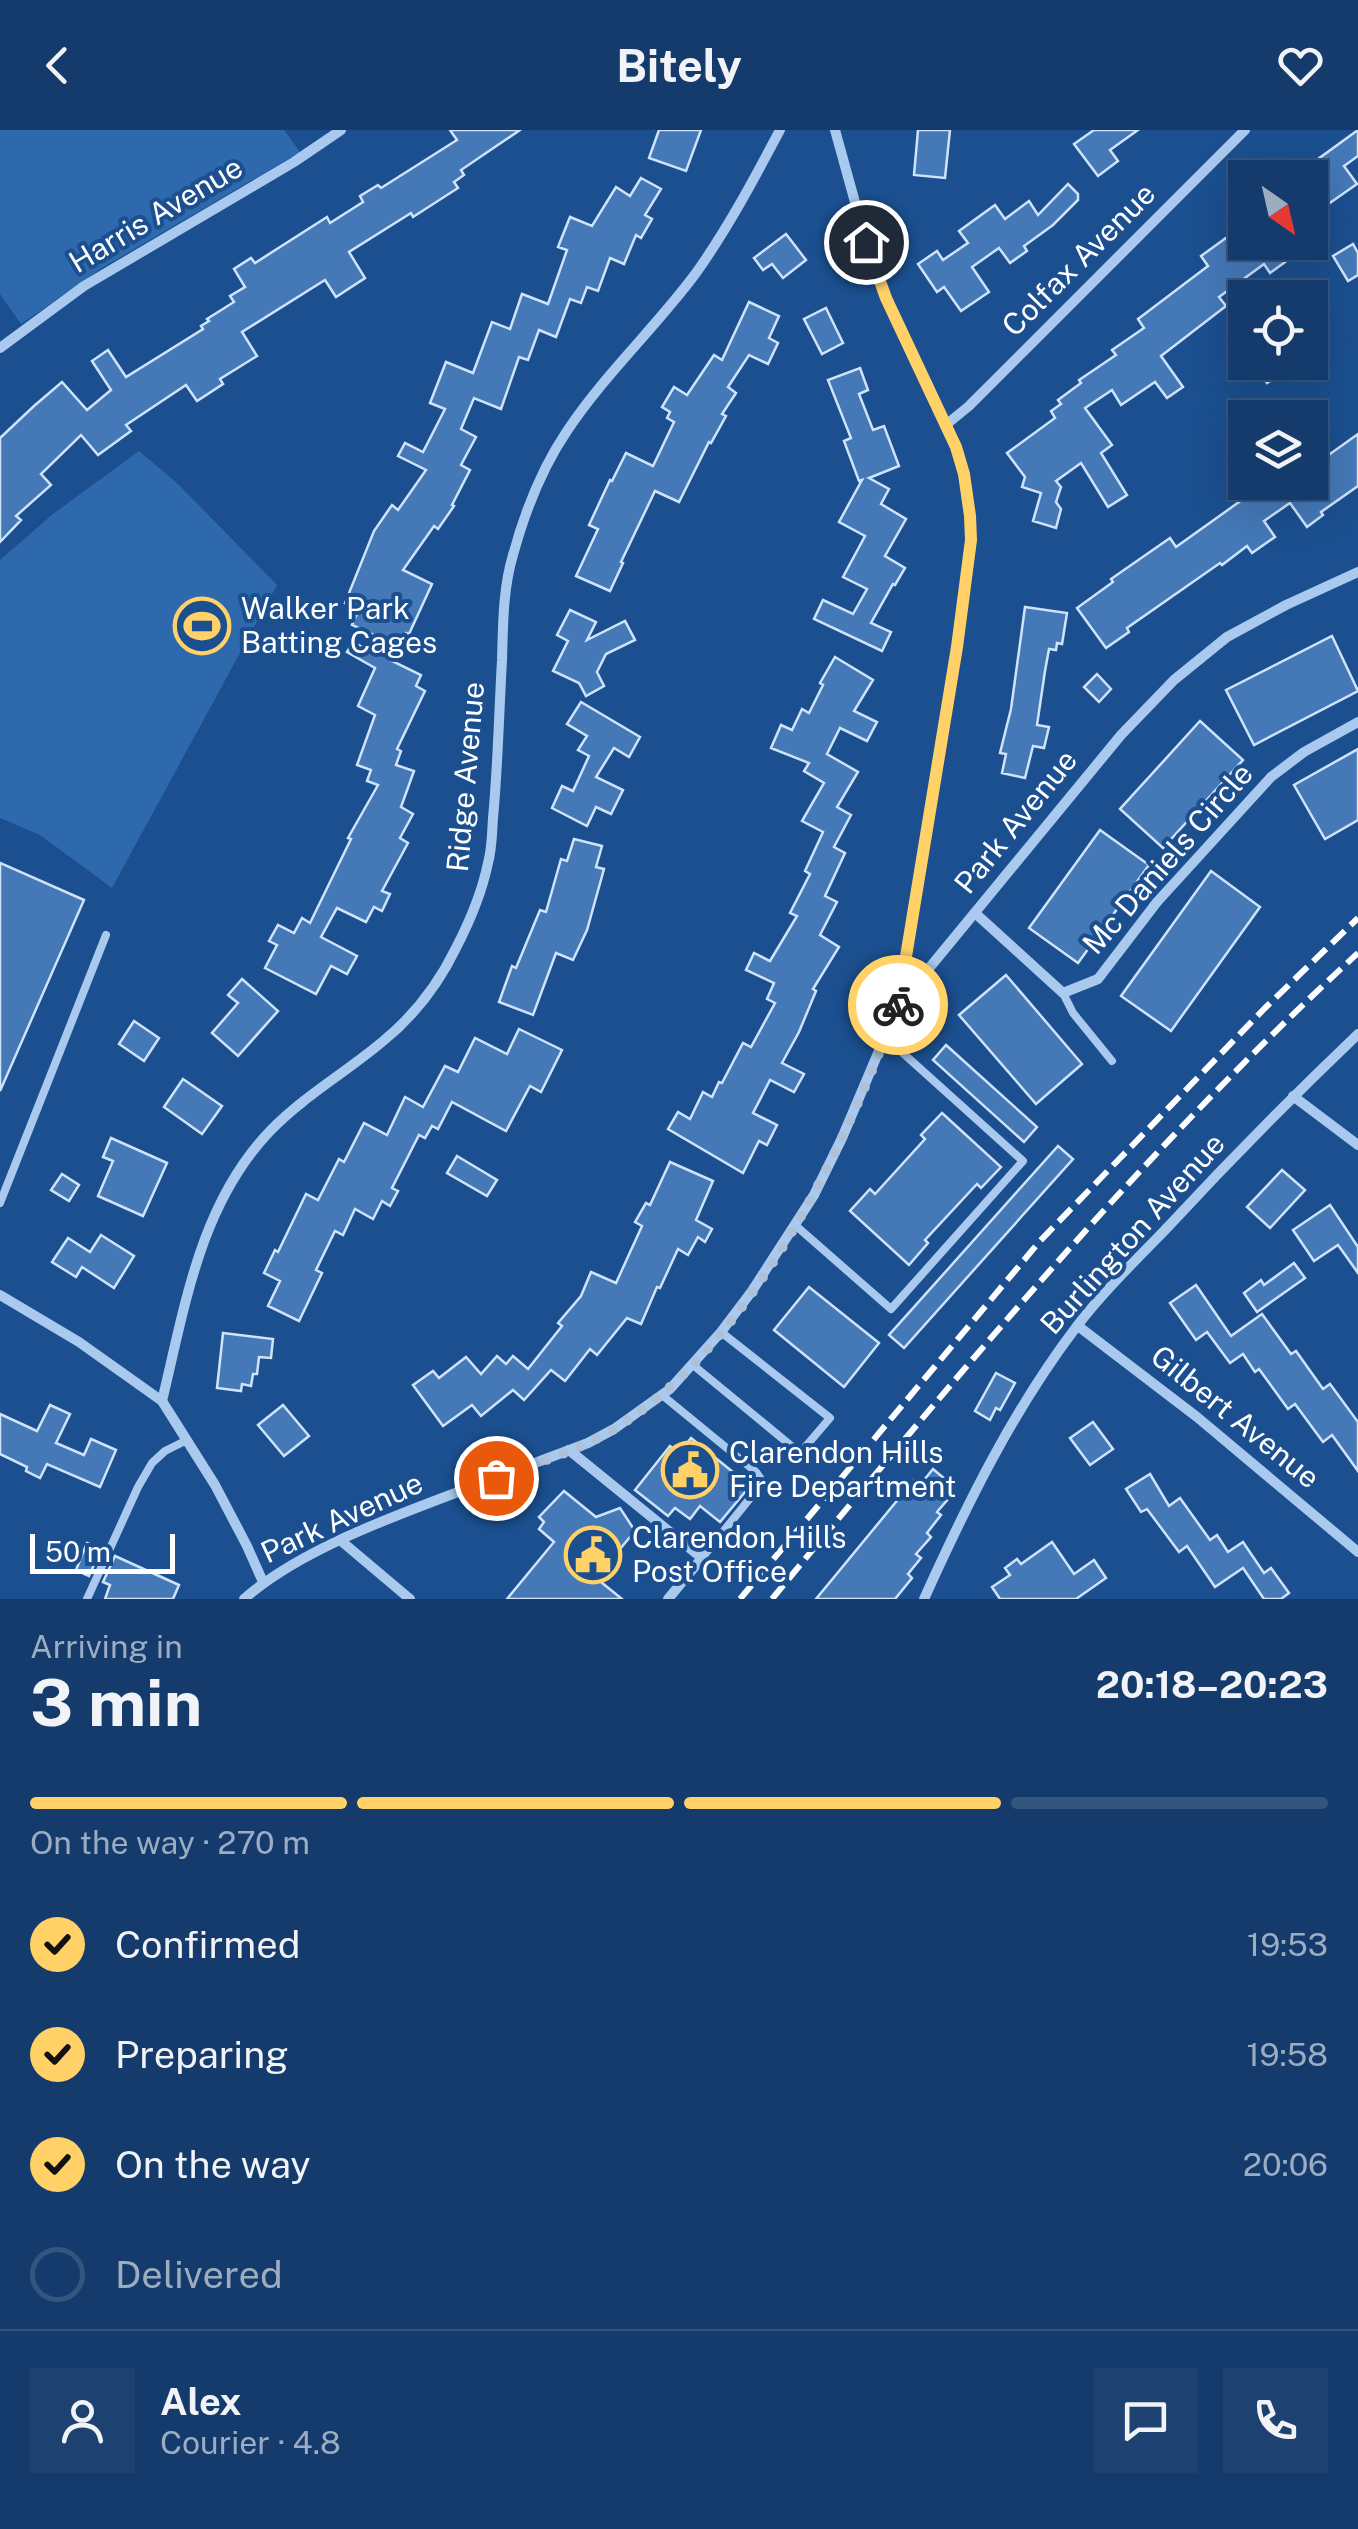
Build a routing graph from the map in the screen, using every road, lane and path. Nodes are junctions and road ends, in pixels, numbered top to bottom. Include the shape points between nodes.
1 (341, 130) edge
2 (780, 130) edge
3 (835, 130) edge
4 (1245, 130) edge
5 (0, 348) edge
6 (947, 424) junction
7 (1358, 572) edge
8 (1358, 722) edge
9 (975, 913) junction
10 (106, 935) dead end
11 (1063, 992) junction
12 (898, 1006) junction
13 (1358, 1034) edge
14 (885, 1037) junction
15 (1112, 1061) dead end
16 (1293, 1096) junction
17 (1358, 1144) edge
18 (0, 1203) edge
19 (795, 1225) junction
20 (0, 1294) edge
21 (1078, 1326) junction
22 (721, 1332) junction
23 (692, 1365) junction
24 (662, 1395) junction
25 (162, 1400) junction
26 (187, 1440) junction
27 (569, 1450) junction
28 (340, 1540) junction
29 (1358, 1552) edge
30 (702, 1558) junction
31 (263, 1582) junction
32 (87, 1599) edge
33 (244, 1599) edge
34 (410, 1599) edge
35 (668, 1599) edge
36 (924, 1599) edge

1 - 5 street, Harris Avenue via 84,286
2 - 25 street, Ridge Avenue via 715,244 567,431 530,504 505,607 489,861 456,949 404,1022 295,1107 244,1164 205,1235
3 - 6 street via 886,298
4 - 6 street, Colfax Avenue
6 - 12 street via 964,474 971,540
7 - 9 street, Park Avenue via 1262,617 1196,660 1086,774
8 - 11 street, Mc Daniels Circle via 1271,777 1157,902 1098,979
9 - 11 street
9 - 12 street, Park Avenue
10 - 18 lane
11 - 15 lane
12 - 14 street, Park Avenue
13 - 16 street, Burlington Avenue
14 - 19 street, Park Avenue
14 - 19 lane via 1023,1162 890,1309
16 - 17 street
16 - 21 street, Burlington Avenue
19 - 22 street, Park Avenue
20 - 25 street
21 - 29 street, Gilbert Avenue
21 - 36 street, Burlington Avenue via 992,1459
22 - 23 street, Park Avenue
22 - 23 lane via 830,1418 810,1442 800,1453
23 - 24 street, Park Avenue
24 - 27 street, Park Avenue
24 - 30 lane via 762,1482
25 - 26 street
26 - 31 street
26 - 32 lane via 152,1463
27 - 28 street, Park Avenue
27 - 30 street
28 - 31 street, Park Avenue
28 - 34 street
30 - 35 street
31 - 33 street, Park Avenue

